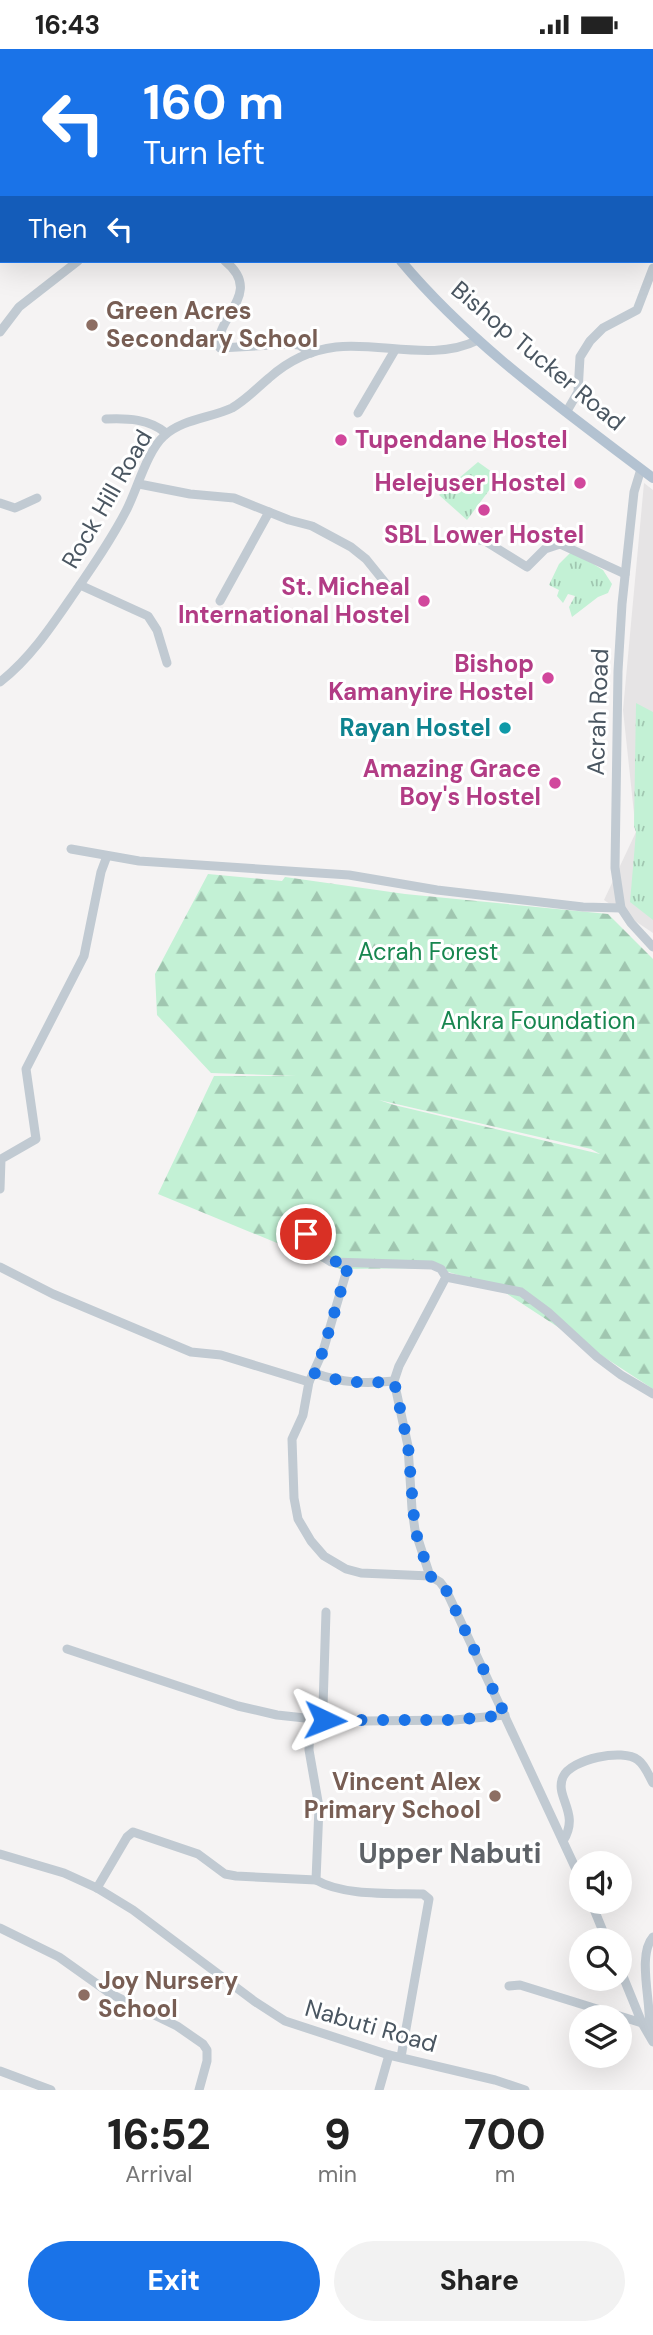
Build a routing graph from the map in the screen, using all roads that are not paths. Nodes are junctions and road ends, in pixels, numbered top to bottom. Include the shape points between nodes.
1 (75, 263) edge
2 (227, 263) edge
3 (403, 263) edge
4 (653, 268) edge
5 (0, 332) edge
6 (478, 340) junction
7 (395, 350) junction
8 (311, 353) junction
9 (567, 411) junction
10 (358, 413) dead end
11 (106, 419) dead end
12 (166, 433) junction
13 (641, 469) junction
14 (653, 478) edge
15 (139, 484) junction
16 (37, 498) dead end
17 (0, 503) edge
18 (269, 512) junction
19 (470, 538) dead end
20 (625, 574) junction
21 (79, 585) junction
22 (387, 585) dead end
23 (220, 601) dead end
24 (167, 663) dead end
25 (0, 682) edge
26 (71, 849) dead end
27 (107, 856) junction
28 (621, 908) junction
29 (653, 947) edge
30 (0, 1189) edge
31 (307, 1225) dead end
32 (349, 1263) junction
33 (0, 1267) edge
34 (446, 1277) junction
35 (312, 1377) junction
36 (394, 1381) junction
37 (653, 1394) edge
38 (430, 1576) junction
39 (326, 1612) dead end
40 (67, 1649) dead end
41 (505, 1715) junction
42 (310, 1718) junction
43 (325, 1720) junction
44 (653, 1783) edge
45 (563, 1841) junction
46 (0, 1854) edge
47 (569, 1854) edge
48 (316, 1880) junction
49 (97, 1888) junction
50 (0, 1928) edge
51 (653, 1937) edge
52 (509, 1986) dead end
53 (629, 1991) edge
54 (642, 2023) junction
55 (651, 2037) edge
56 (389, 2055) junction
57 (401, 2057) junction
58 (0, 2071) edge
59 (51, 2090) edge
60 (199, 2090) edge
61 (379, 2090) edge
62 (525, 2090) edge

1 - 5 street via 19,307
2 - 8 street via 237,272 239,293 218,338 220,348 291,344
3 - 6 main road, Bishop Tucker Road
4 - 9 street via 637,310 603,328 584,349 578,392
6 - 7 street, Rock Hill Road via 454,347
6 - 9 main road, Bishop Tucker Road
7 - 8 street, Rock Hill Road via 351,346
7 - 10 street
8 - 12 street, Rock Hill Road via 287,364 233,407
9 - 13 main road, Bishop Tucker Road
11 - 12 street via 144,421
12 - 15 street, Rock Hill Road
13 - 14 main road, Bishop Tucker Road
13 - 20 street, Acrah Road
15 - 18 street via 234,498
15 - 21 street, Rock Hill Road
16 - 17 street via 21,507
18 - 22 street via 333,536 366,559
18 - 23 street
19 - 20 street via 485,541 525,567 549,547 560,544
20 - 28 street, Acrah Road via 614,811
21 - 24 street via 148,616 158,630
21 - 25 street, Rock Hill Road via 41,640
26 - 27 street
27 - 28 street via 349,875 437,890
27 - 30 street via 84,956 26,1069 36,1139 1,1159
28 - 29 street, Acrah Road
31 - 32 street via 307,1243 314,1251 331,1262
32 - 34 street via 432,1265
32 - 35 street
33 - 35 street via 191,1352
34 - 36 street
34 - 37 street via 521,1292 597,1357
35 - 36 street via 363,1384
35 - 38 street via 292,1439 294,1498 302,1528 324,1556 352,1571
36 - 38 street via 408,1445 415,1530
38 - 41 street via 446,1590
39 - 43 street
40 - 42 street via 254,1710
41 - 43 street via 455,1720
41 - 45 street
42 - 43 street
42 - 48 street via 309,1749 319,1807
44 - 45 street via 639,1761 617,1753 568,1770 562,1785 571,1821
45 - 47 street
46 - 49 street, Nabuti Road
48 - 49 street via 225,1874 198,1854 133,1832
48 - 57 street via 329,1887 423,1894 429,1899
49 - 56 street, Nabuti Road via 285,2021
50 - 60 street via 203,2044 207,2061
51 - 55 street via 645,1952
52 - 54 street via 520,1985
53 - 54 street
54 - 55 street
56 - 57 street, Nabuti Road
56 - 61 street
57 - 62 street, Nabuti Road
58 - 59 street

